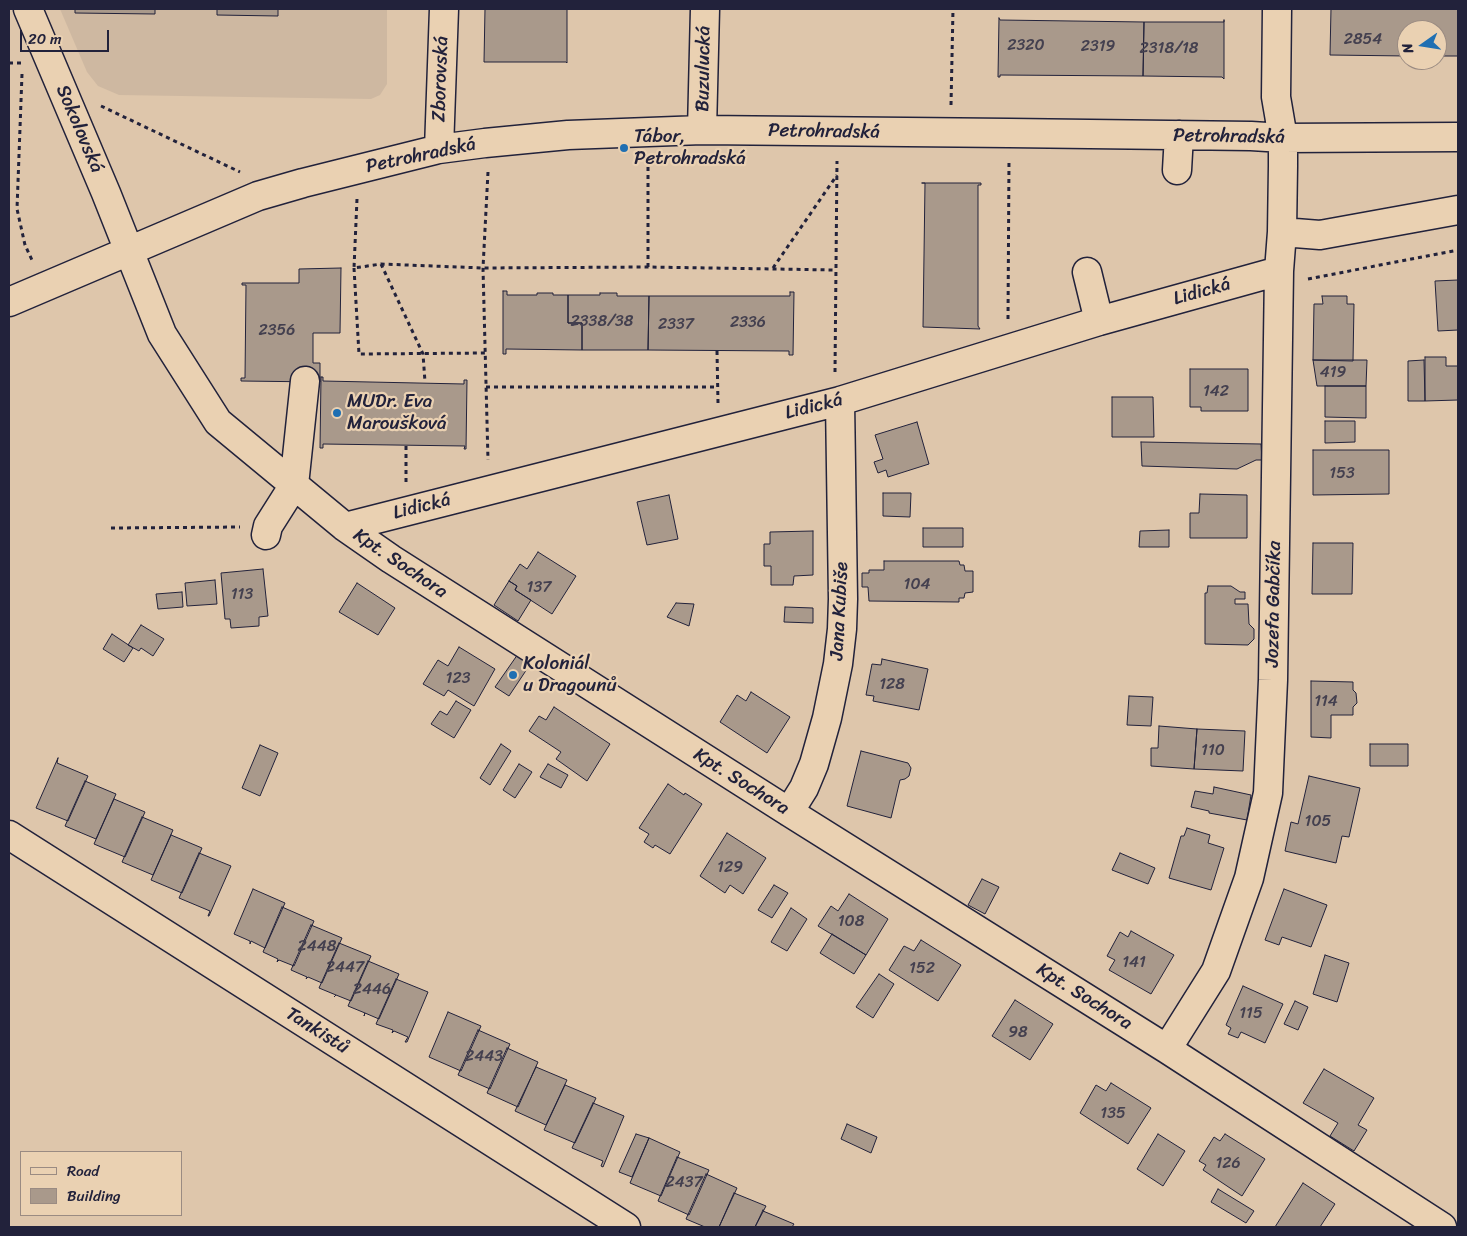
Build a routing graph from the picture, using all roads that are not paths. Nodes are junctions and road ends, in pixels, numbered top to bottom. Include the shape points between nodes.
1 (28, 9) edge
2 (444, 9) edge
3 (705, 9) edge
4 (1277, 9) edge
5 (702, 130) junction
6 (1179, 135) junction
7 (1458, 137) edge
8 (1283, 138) junction
9 (439, 149) junction
10 (1177, 170) dead end
11 (1458, 210) edge
12 (1282, 232) junction
13 (128, 250) junction
14 (1087, 272) dead end
15 (1289, 276) junction
16 (9, 302) edge
17 (1100, 321) junction
18 (305, 381) dead end
19 (837, 391) junction
20 (294, 485) junction
21 (345, 527) junction
22 (266, 535) dead end
23 (789, 812) junction
24 (9, 835) edge
25 (1167, 1049) junction
26 (626, 1227) edge
27 (1442, 1227) edge

1 - 13 street, Sokolovská
2 - 9 street, Zborovská
3 - 5 street, Buzulucká
4 - 8 street, Jozefa Gabčíka via 1276,97
5 - 6 street, Petrohradská
5 - 9 street, Petrohradská via 568,135
6 - 8 street, Petrohradská
6 - 10 street
7 - 8 street, Petrohradská
8 - 12 street, Jozefa Gabčíka
9 - 13 street, Petrohradská via 258,196
11 - 12 street via 1320,235
12 - 15 street, Jozefa Gabčíka
13 - 16 street, Petrohradská
13 - 20 street, Kpt. Sochora via 162,334 218,422
14 - 17 street
15 - 17 street, Lidická
15 - 25 street, Jozefa Gabčíka via 1268,793 1249,878 1216,971
17 - 19 street, Lidická
18 - 20 street
19 - 21 street, Lidická
19 - 23 street, Jana Kubiše via 843,599 838,664 814,764
20 - 21 street, Kpt. Sochora
20 - 22 street via 268,526
21 - 23 street, Kpt. Sochora via 390,559
23 - 25 street, Kpt. Sochora
24 - 26 street, Tankistů
25 - 27 street, Kpt. Sochora

